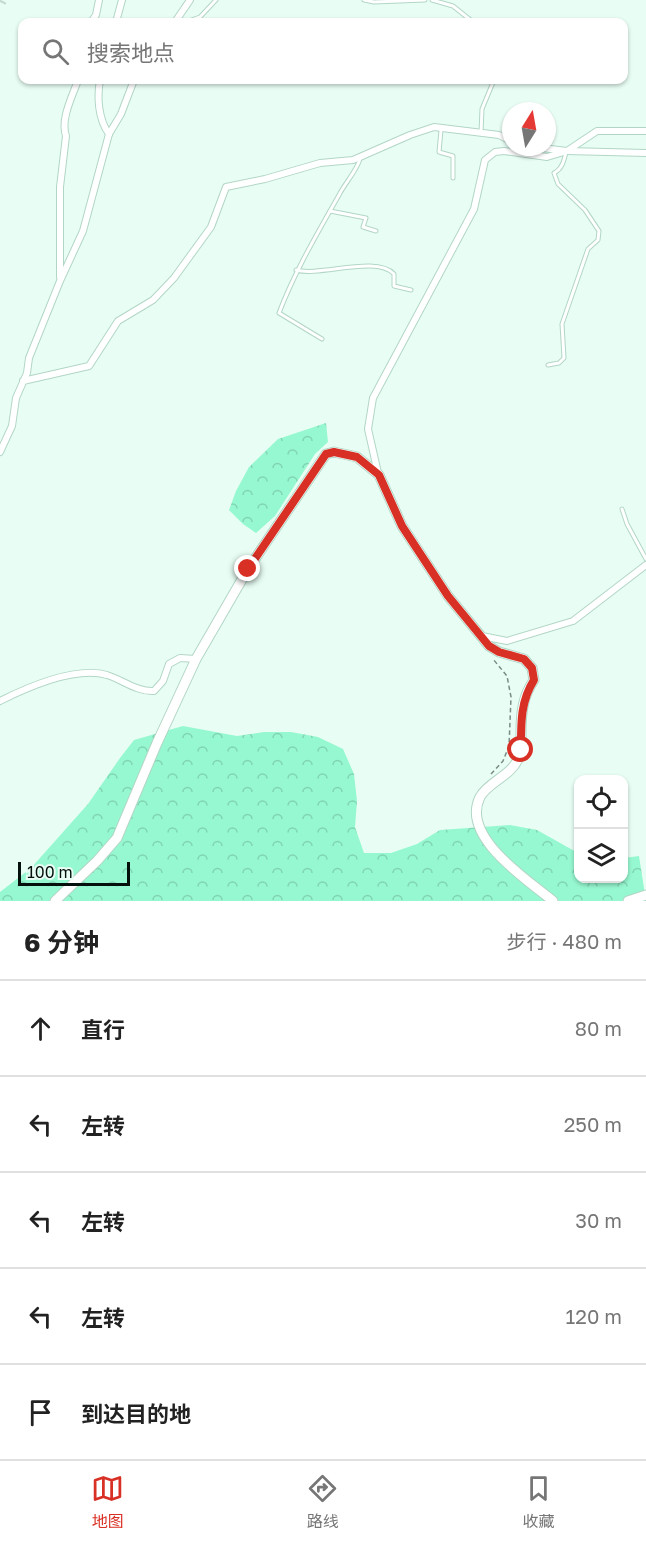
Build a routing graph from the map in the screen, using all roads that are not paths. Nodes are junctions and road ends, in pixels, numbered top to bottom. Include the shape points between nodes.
1 (99, 0) edge
2 (122, 0) edge
3 (190, 0) edge
4 (216, 0) edge
5 (364, 0) edge
6 (425, 0) edge
7 (432, 0) edge
8 (94, 18) edge
9 (117, 18) edge
10 (178, 18) edge
11 (197, 18) edge
12 (468, 18) edge
13 (77, 84) edge
14 (99, 84) edge
15 (132, 84) edge
16 (492, 84) edge
17 (441, 128) junction
18 (646, 131) edge
19 (481, 132) junction
20 (109, 134) junction
21 (502, 136) edge
22 (556, 150) edge
23 (567, 151) junction
24 (646, 153) edge
25 (360, 157) junction
26 (453, 178) dead end
27 (330, 211) junction
28 (376, 231) dead end
29 (297, 270) junction
30 (60, 281) junction
31 (411, 290) dead end
32 (322, 339) dead end
33 (548, 365) dead end
34 (23, 381) junction
35 (0, 452) edge
36 (379, 475) junction
37 (622, 509) dead end
38 (646, 559) edge
39 (646, 565) edge
40 (481, 636) junction
41 (196, 659) junction
42 (0, 700) edge
43 (646, 895) edge
44 (55, 901) edge
45 (553, 901) edge
46 (628, 901) edge

1 - 8 street
2 - 9 street
3 - 10 street
4 - 11 lane
5 - 6 lane
7 - 12 lane via 453,6
13 - 30 street via 64,131
14 - 20 street via 104,127
15 - 20 street
16 - 19 lane via 482,109
17 - 19 street
17 - 25 street via 410,135
17 - 26 lane via 439,152 453,156
18 - 23 street via 597,130
19 - 21 street
20 - 30 street via 83,231
22 - 23 street
23 - 24 street
23 - 33 lane via 564,162 554,173 558,184 585,210 599,231 598,240 588,249 562,324 564,358
23 - 36 street via 547,157 504,151 485,160 474,209 373,398 368,429
25 - 27 lane
25 - 34 street via 320,163 226,188 211,227 174,278 153,300 118,321 89,366
27 - 28 lane via 366,218 363,226
27 - 29 lane
29 - 31 lane via 307,273 338,267 384,268 394,274 394,286
29 - 32 lane via 279,313
30 - 34 street
34 - 35 street via 12,426
36 - 40 street via 402,526 448,596
36 - 41 street via 357,457 326,454 248,569
37 - 38 lane
39 - 40 street via 573,621 507,641
40 - 45 street via 499,652 524,659 532,668 534,680 522,708 518,761 481,795 475,811 478,826 495,852
41 - 42 street via 180,658 169,664 163,681 154,691 146,692 104,674 83,673 34,685
41 - 44 street via 117,838
43 - 46 street

